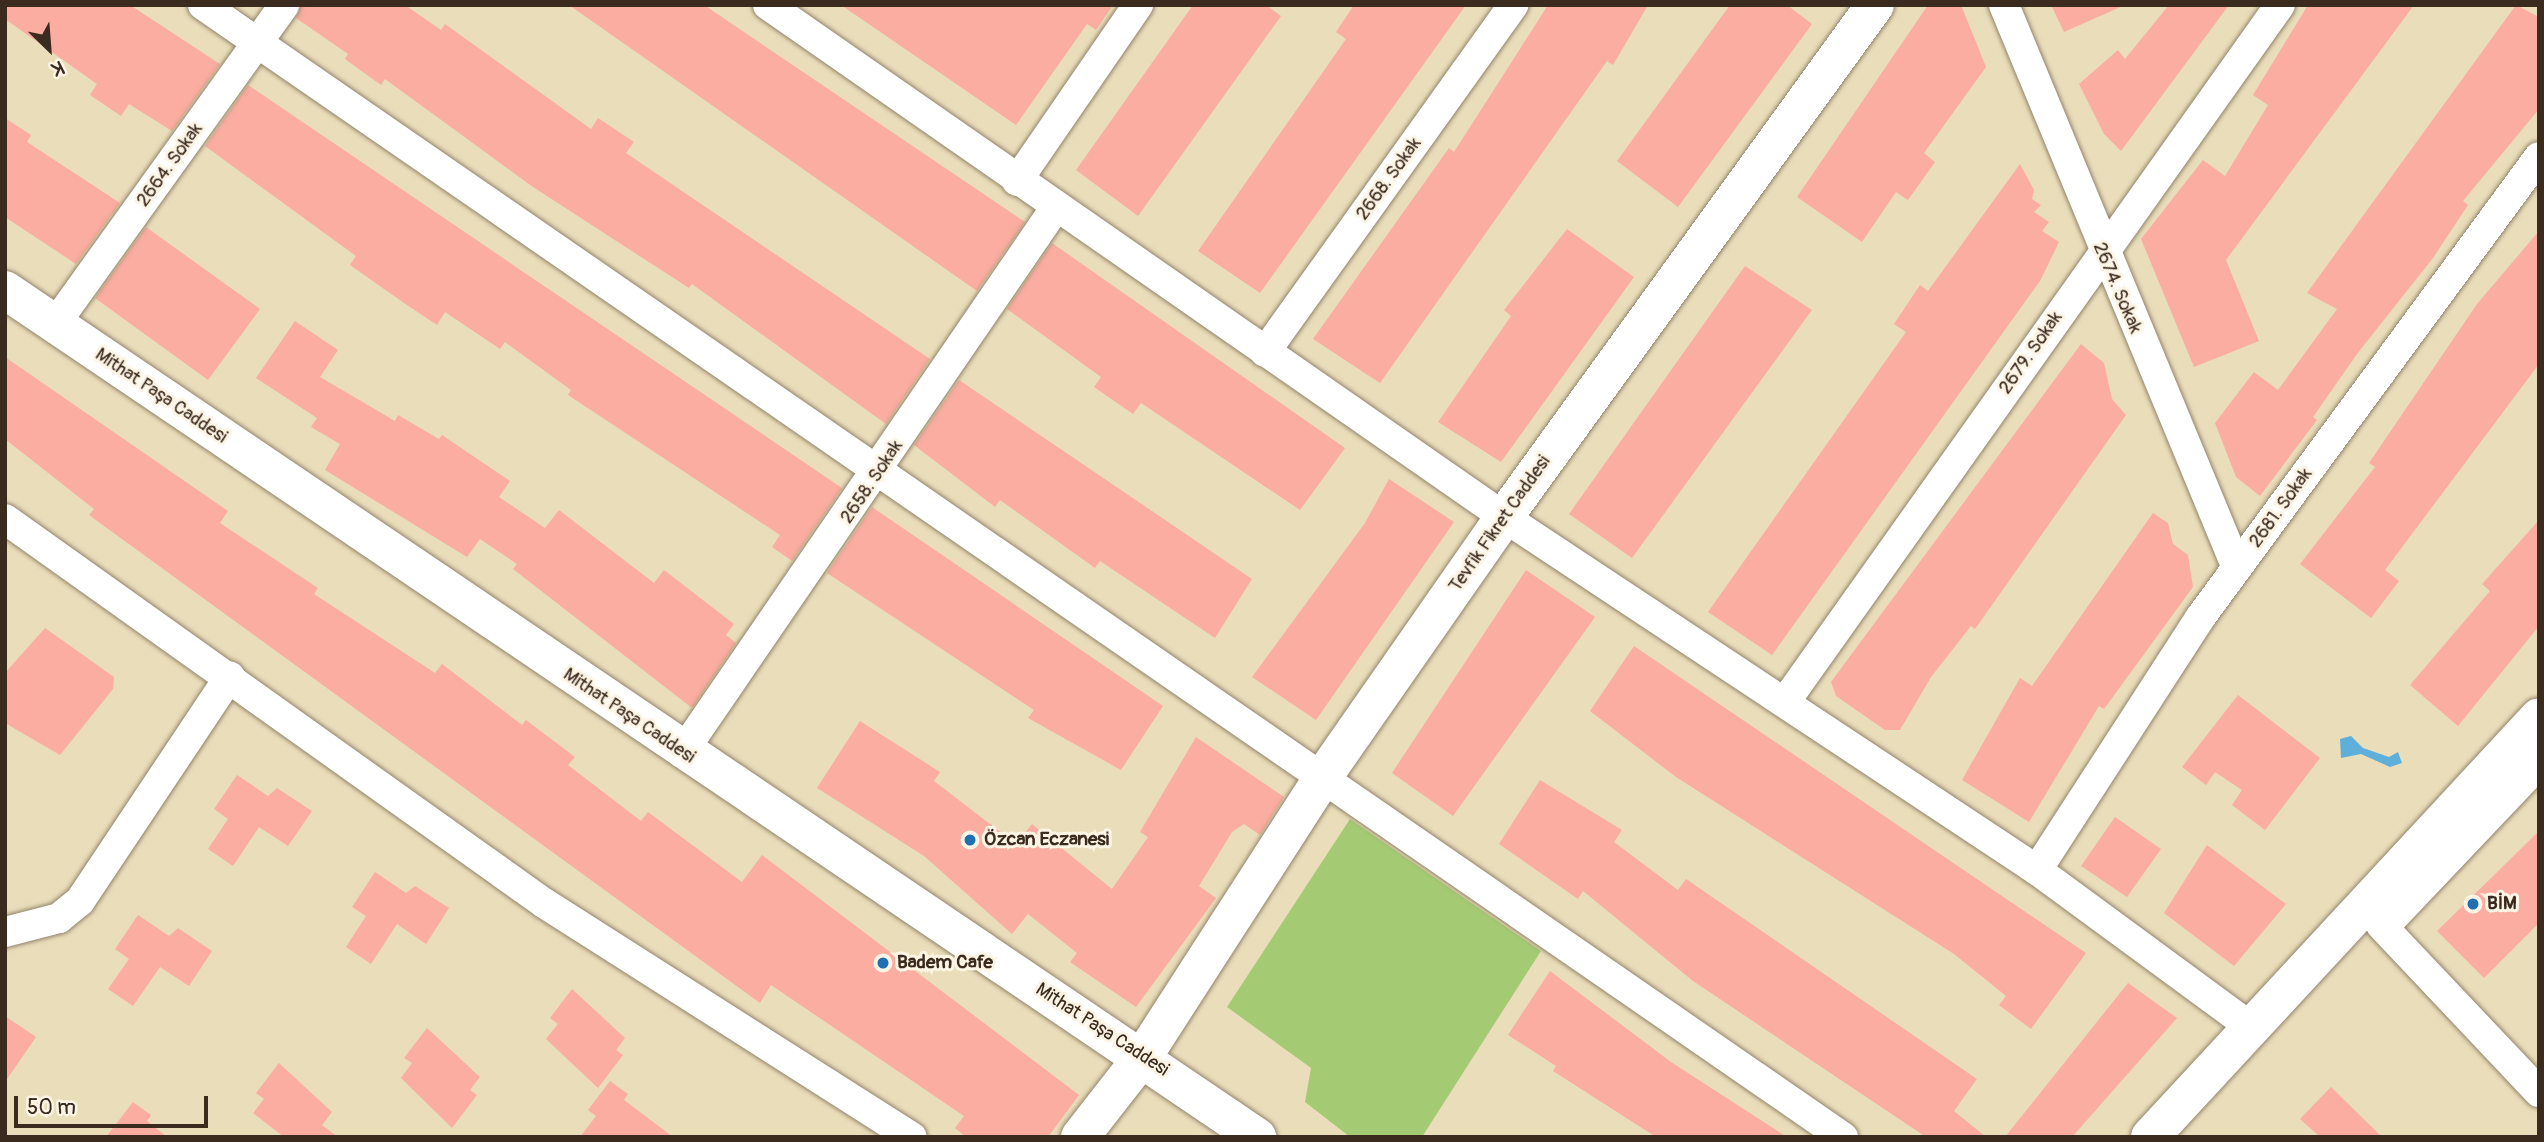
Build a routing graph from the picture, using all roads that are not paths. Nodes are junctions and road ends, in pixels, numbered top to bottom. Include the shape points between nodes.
1 (203, 5) edge
2 (284, 5) edge
3 (768, 5) edge
4 (1138, 5) edge
5 (1513, 5) edge
6 (1875, 5) edge
7 (2004, 5) edge
8 (2280, 5) edge
9 (258, 44) junction
10 (2539, 157) edge
11 (1017, 181) junction
12 (1056, 207) junction
13 (2102, 253) junction
14 (5, 290) edge
15 (55, 324) junction
16 (1265, 352) junction
17 (878, 473) junction
18 (1504, 517) junction
19 (5, 519) edge
20 (2237, 568) junction
21 (230, 676) junction
22 (1785, 702) junction
23 (2539, 717) edge
24 (682, 753) junction
25 (2539, 758) edge
26 (1325, 774) junction
27 (2037, 870) junction
28 (2381, 925) junction
29 (5, 932) edge
30 (2251, 1027) junction
31 (1143, 1055) junction
32 (2539, 1092) edge
33 (912, 1137) edge
34 (1080, 1137) edge
35 (1257, 1137) edge
36 (1843, 1137) edge
37 (2150, 1137) edge
38 (2182, 1137) edge

1 - 9 street
2 - 9 street, 2664. Sokak
3 - 11 street
4 - 11 street
5 - 16 street, 2668. Sokak
6 - 18 street, Tevfik Fikret Caddesi
7 - 13 street, 2674. Sokak
8 - 13 street, 2679. Sokak
9 - 15 street, 2664. Sokak
9 - 17 street
10 - 20 street, 2681. Sokak
11 - 12 street
12 - 16 street
12 - 17 street, 2658. Sokak
13 - 20 street, 2674. Sokak
13 - 22 street, 2679. Sokak
14 - 15 street, Mithat Paşa Caddesi
15 - 24 street, Mithat Paşa Caddesi
16 - 18 street
17 - 24 street, 2658. Sokak
17 - 26 street
18 - 22 street
18 - 26 street, Tevfik Fikret Caddesi
19 - 21 street
20 - 27 street, 2681. Sokak
21 - 29 street via 80,901 59,918
21 - 33 street via 544,904
22 - 27 street
23 - 30 street
24 - 31 street, Mithat Paşa Caddesi
25 - 28 street
26 - 31 street, Tevfik Fikret Caddesi
26 - 36 street
27 - 30 street
28 - 32 street
28 - 38 street
30 - 37 street
31 - 34 street, Tevfik Fikret Caddesi
31 - 35 street, Mithat Paşa Caddesi

